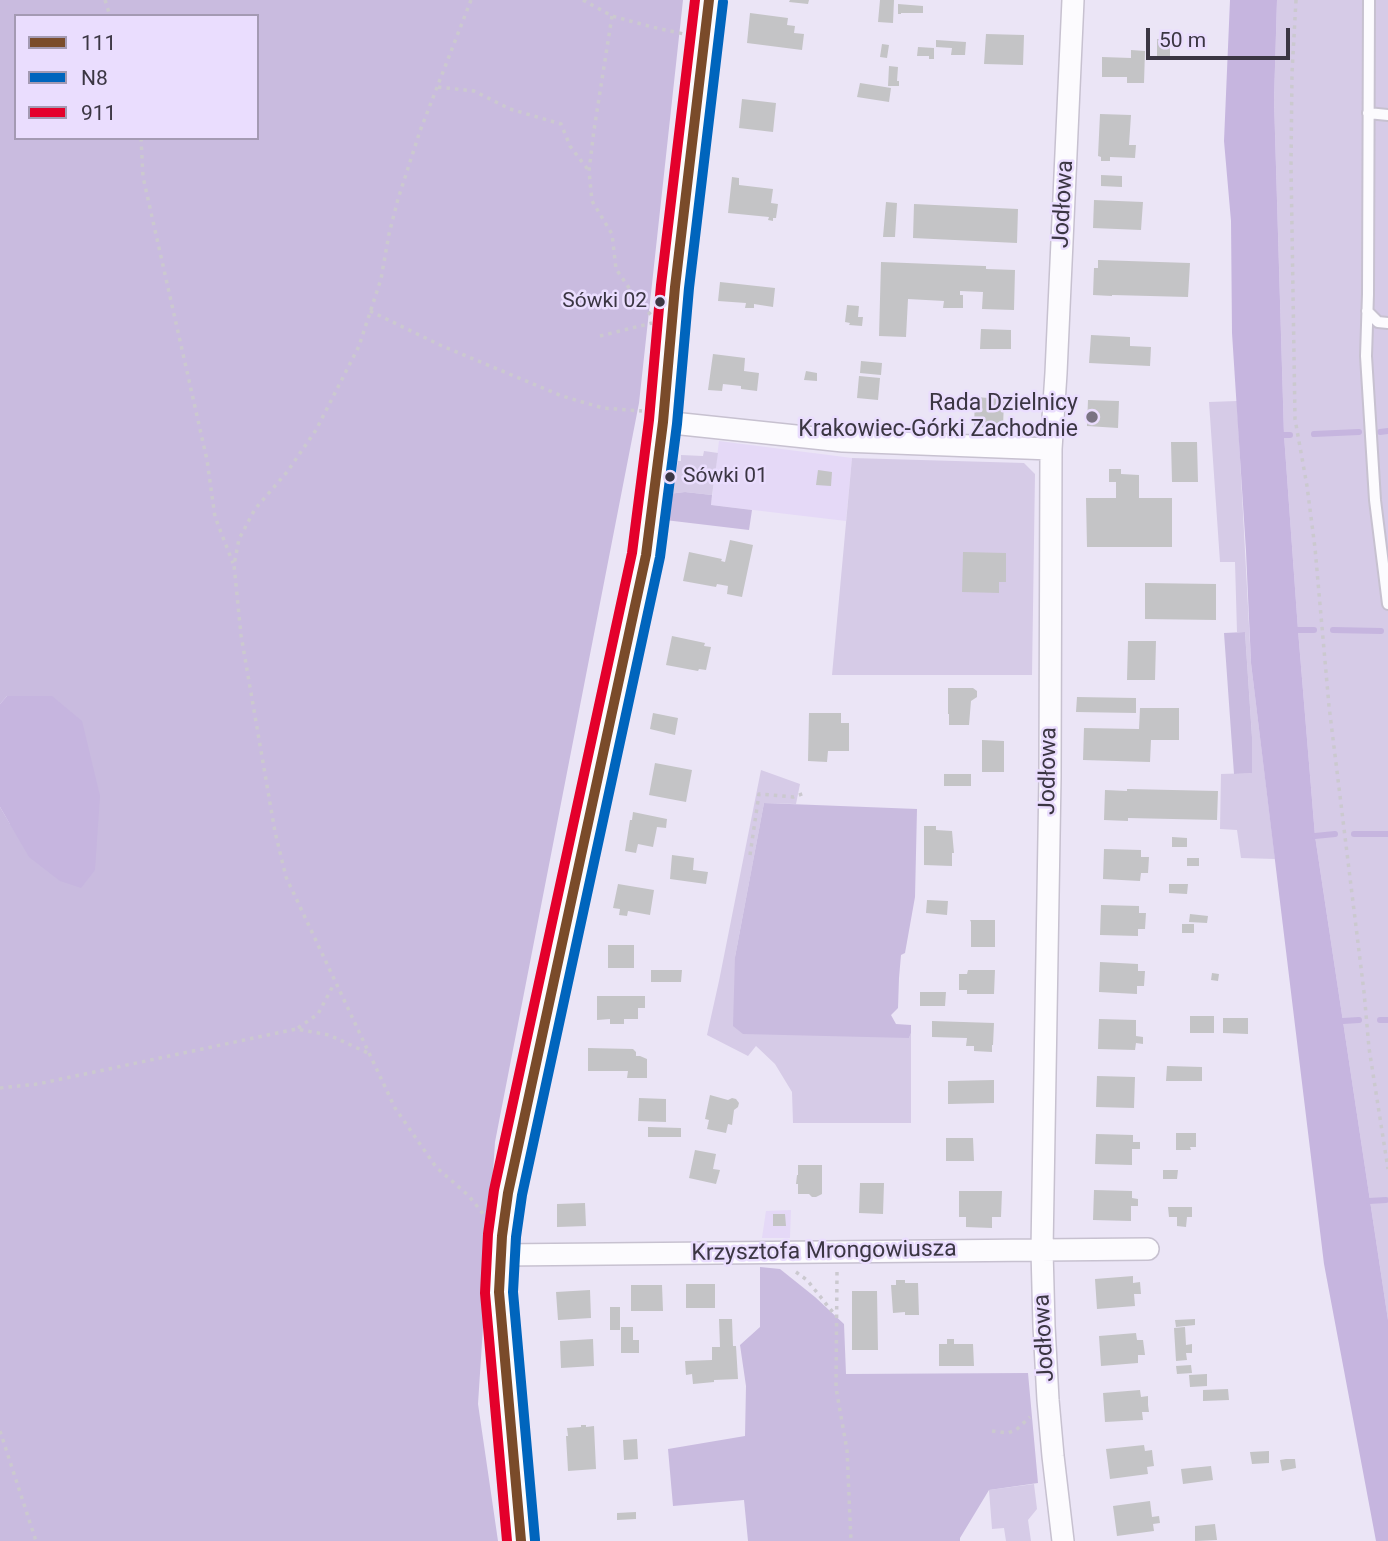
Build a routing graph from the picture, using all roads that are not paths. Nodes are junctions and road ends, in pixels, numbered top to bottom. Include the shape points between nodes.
1 (709, 0) edge
2 (1073, 0) edge
3 (1369, 0) edge
4 (1368, 113) junction
5 (1388, 115) edge
6 (1367, 311) junction
7 (1388, 323) edge
8 (654, 416) junction
9 (1051, 449) junction
10 (1383, 527) edge
11 (1388, 604) edge
12 (501, 1245) junction
13 (1042, 1250) junction
14 (1148, 1250) dead end
15 (521, 1541) edge
16 (1063, 1541) edge

1 - 8 street via 675,287
2 - 9 street, Jodłowa
3 - 4 lane
4 - 5 lane
4 - 6 lane
6 - 7 lane via 1378,322
6 - 10 lane via 1374,500
8 - 9 street via 843,441
8 - 12 street via 646,555 508,1193
9 - 13 street, Jodłowa
10 - 11 lane
12 - 13 street, Krzysztofa Mrongowiusza via 771,1252
12 - 15 street via 499,1292
13 - 14 street, Krzysztofa Mrongowiusza
13 - 16 street, Jodłowa via 1048,1400

